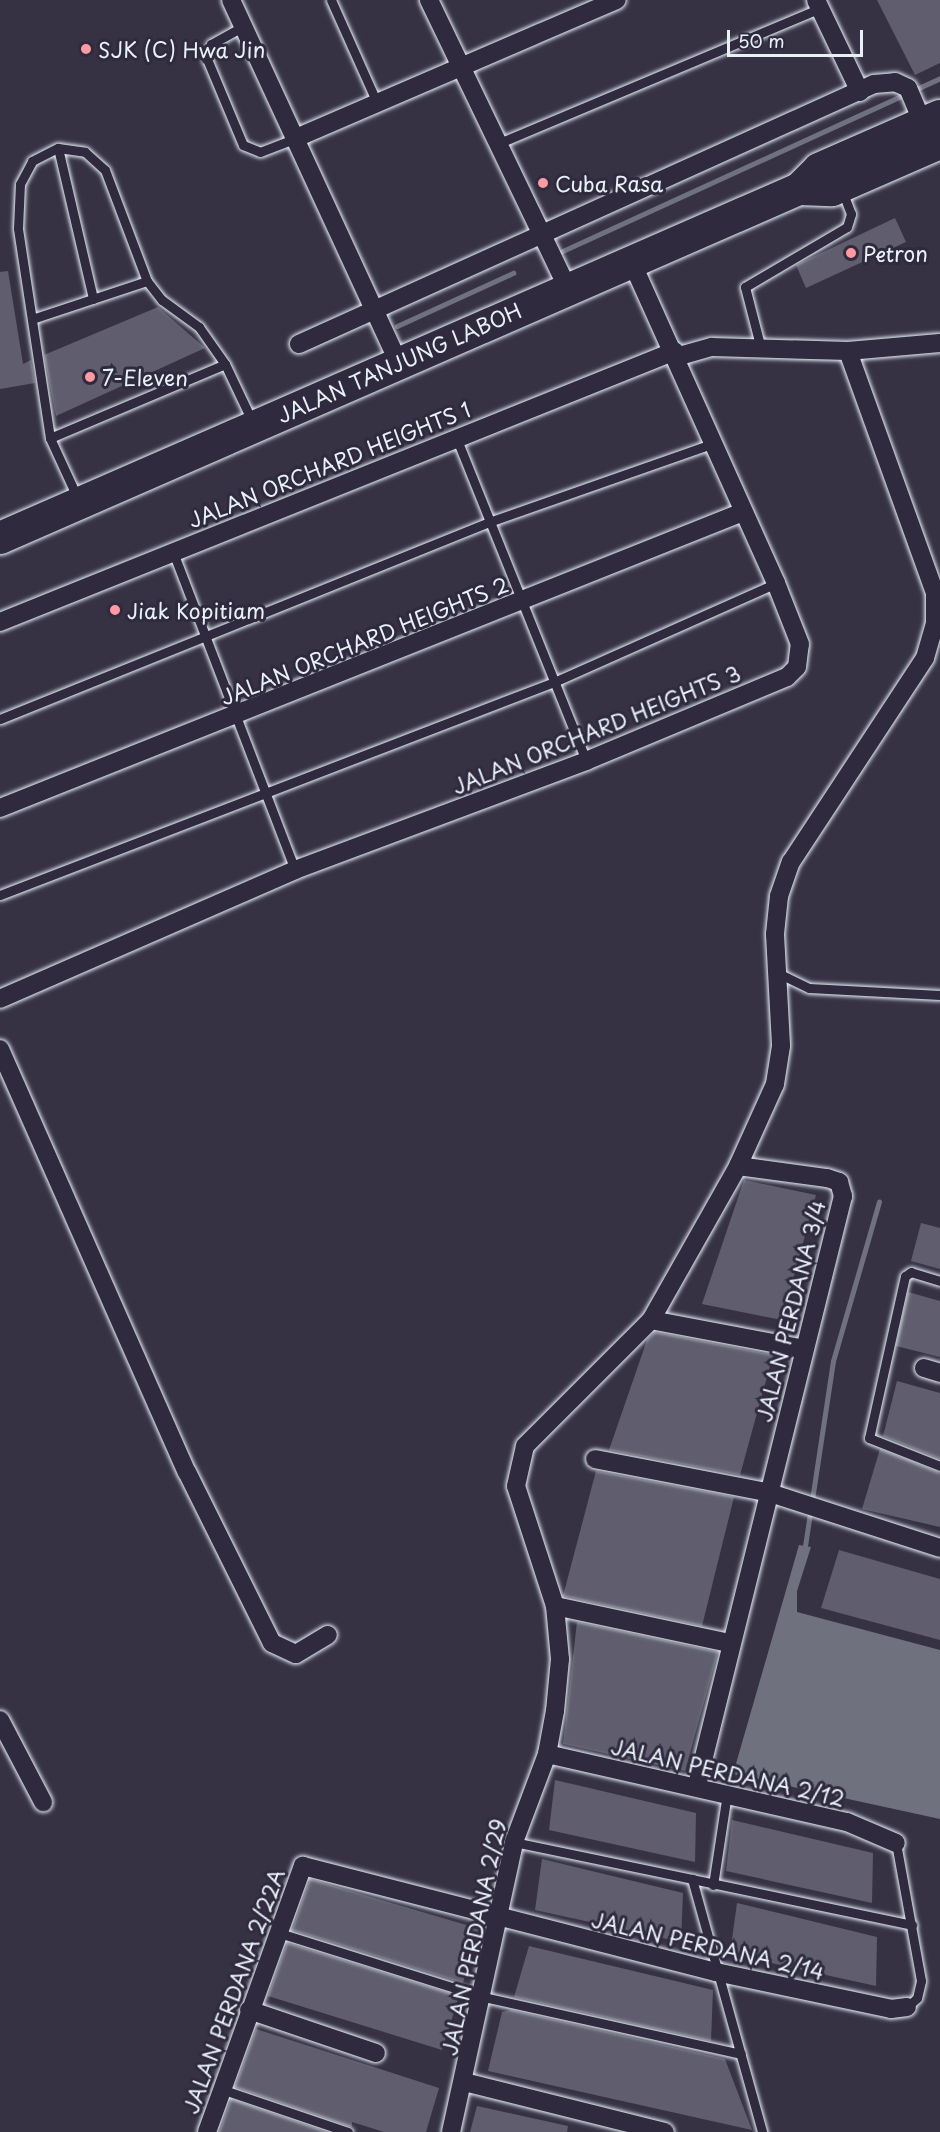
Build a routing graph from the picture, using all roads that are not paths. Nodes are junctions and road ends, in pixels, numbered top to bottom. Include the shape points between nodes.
1 (231, 0) edge
2 (331, 0) edge
3 (429, 0) edge
4 (617, 0) edge
5 (818, 4) edge
6 (242, 27) junction
7 (459, 67) junction
8 (860, 92) junction
9 (377, 103) junction
10 (925, 115) edge
11 (296, 138) junction
12 (497, 144) junction
13 (58, 148) junction
14 (840, 186) junction
15 (799, 189) junction
16 (552, 260) junction
17 (147, 281) junction
18 (642, 282) junction
19 (93, 299) junction
20 (378, 309) junction
21 (32, 319) junction
22 (940, 343) edge
23 (299, 344) dead end
24 (760, 345) junction
25 (848, 351) junction
26 (676, 354) junction
27 (225, 364) junction
28 (400, 365) junction
29 (254, 425) junction
30 (456, 436) junction
31 (50, 438) junction
32 (714, 443) junction
33 (81, 504) junction
34 (743, 512) junction
35 (489, 522) junction
36 (1, 533) edge
37 (173, 552) junction
38 (776, 583) junction
39 (521, 601) junction
40 (0, 622) edge
41 (206, 633) junction
42 (554, 682) junction
43 (238, 716) junction
44 (0, 718) edge
45 (586, 761) junction
46 (269, 795) junction
47 (0, 808) edge
48 (295, 870) junction
49 (0, 895) edge
50 (780, 974) junction
51 (940, 995) edge
52 (0, 999) edge
53 (0, 1049) edge
54 (738, 1166) junction
55 (940, 1281) edge
56 (651, 1320) junction
57 (804, 1349) junction
58 (595, 1459) dead end
59 (940, 1466) edge
60 (767, 1492) junction
61 (940, 1548) edge
62 (555, 1606) junction
63 (328, 1635) dead end
64 (729, 1643) junction
65 (0, 1720) edge
66 (547, 1754) junction
67 (697, 1785) junction
68 (727, 1793) junction
69 (43, 1802) dead end
70 (514, 1842) junction
71 (896, 1844) joint
72 (303, 1866) joint
73 (692, 1879) junction
74 (713, 1885) junction
75 (499, 1919) junction
76 (912, 1925) junction
77 (276, 1932) junction
78 (716, 1972) junction
79 (483, 1998) junction
80 (907, 2007) joint
81 (249, 2010) junction
82 (376, 2053) dead end
83 (741, 2054) junction
84 (464, 2082) junction
85 (221, 2089) junction
86 (207, 2132) edge
87 (348, 2132) edge
88 (451, 2132) edge
89 (665, 2132) edge
90 (762, 2132) edge

1 - 6 street
2 - 9 lane
3 - 7 street
4 - 7 street
5 - 8 street
5 - 12 lane
6 - 11 street
6 - 11 lane via 211,44 207,59 243,145 260,152
7 - 9 street
7 - 12 street
8 - 10 street via 885,82
8 - 16 street
9 - 11 street
10 - 14 highway, JALAN TANJUNG LABOH
10 - 15 highway, JALAN TANJUNG LABOH via 819,169
11 - 20 street
12 - 16 street
13 - 17 lane via 85,152 105,170
13 - 19 lane
13 - 21 lane via 32,161 20,184 18,228
14 - 15 highway, JALAN TANJUNG LABOH
14 - 24 lane via 851,214 847,227 745,287
15 - 18 highway, JALAN TANJUNG LABOH
16 - 18 highway, JALAN TANJUNG LABOH
16 - 20 street
16 - 28 highway, JALAN TANJUNG LABOH
17 - 19 lane
17 - 27 lane via 162,300 199,327
18 - 26 street, JALAN ORCHARD HEIGHTS 3
19 - 21 lane
20 - 23 street
20 - 28 street
21 - 31 lane
22 - 25 street, JALAN ORCHARD HEIGHTS 1
24 - 25 street, JALAN ORCHARD HEIGHTS 1
24 - 26 street, JALAN ORCHARD HEIGHTS 1 via 712,346
25 - 50 street via 935,593 935,623 910,684 791,862 778,896 775,934
26 - 30 street, JALAN ORCHARD HEIGHTS 1
26 - 32 street, JALAN ORCHARD HEIGHTS 3
27 - 29 lane
27 - 31 lane
28 - 29 highway, JALAN TANJUNG LABOH
29 - 33 highway, JALAN TANJUNG LABOH
30 - 35 lane
30 - 37 street, JALAN ORCHARD HEIGHTS 1
31 - 33 lane
32 - 34 street, JALAN ORCHARD HEIGHTS 3
32 - 35 lane
33 - 36 highway, JALAN TANJUNG LABOH
34 - 38 street, JALAN ORCHARD HEIGHTS 3
34 - 39 street, JALAN ORCHARD HEIGHTS 2
35 - 39 lane
35 - 41 lane
37 - 40 street, JALAN ORCHARD HEIGHTS 1
37 - 41 lane
38 - 42 lane
38 - 45 street, JALAN ORCHARD HEIGHTS 3 via 800,644 797,667 787,677
39 - 42 lane
39 - 43 street, JALAN ORCHARD HEIGHTS 2
41 - 43 lane
41 - 44 lane
42 - 45 lane
42 - 46 lane
43 - 46 lane
43 - 47 street, JALAN ORCHARD HEIGHTS 2
45 - 48 street, JALAN ORCHARD HEIGHTS 3
46 - 48 lane
46 - 49 lane
48 - 52 street, JALAN ORCHARD HEIGHTS 3
50 - 51 lane via 809,988
50 - 54 street via 781,1045 775,1084
53 - 63 street via 187,1472 272,1643 296,1653
54 - 56 street
54 - 57 street, JALAN PERDANA 3/4 via 839,1182 843,1196
55 - 59 lane via 911,1272 905,1276 869,1438
56 - 57 street
56 - 62 street via 525,1446 517,1466 516,1486
57 - 60 street, JALAN PERDANA 3/4
58 - 60 street
60 - 61 street
60 - 64 street, JALAN PERDANA 3/4
62 - 64 street
62 - 66 street via 560,1659
64 - 67 street, JALAN PERDANA 3/4
65 - 69 street
66 - 67 street, JALAN PERDANA 2/12
66 - 70 street, JALAN PERDANA 2/29
67 - 68 street, JALAN PERDANA 2/12
68 - 71 street, JALAN PERDANA 2/12 via 847,1821
68 - 74 lane
70 - 73 lane
70 - 75 street, JALAN PERDANA 2/29
71 - 76 lane
72 - 75 street, JALAN PERDANA 2/14
72 - 77 street, JALAN PERDANA 2/22A
73 - 74 lane
73 - 78 lane
74 - 76 lane
75 - 78 street, JALAN PERDANA 2/14
75 - 79 street, JALAN PERDANA 2/29
76 - 80 lane via 921,1981 917,1998
77 - 79 lane
77 - 81 street, JALAN PERDANA 2/22A
78 - 80 street, JALAN PERDANA 2/14 via 891,2009
78 - 83 lane
79 - 83 lane
79 - 84 street, JALAN PERDANA 2/29
81 - 82 street
81 - 85 street, JALAN PERDANA 2/22A
83 - 90 lane
84 - 88 street, JALAN PERDANA 2/29
84 - 89 street
85 - 86 street, JALAN PERDANA 2/22A
85 - 87 lane

